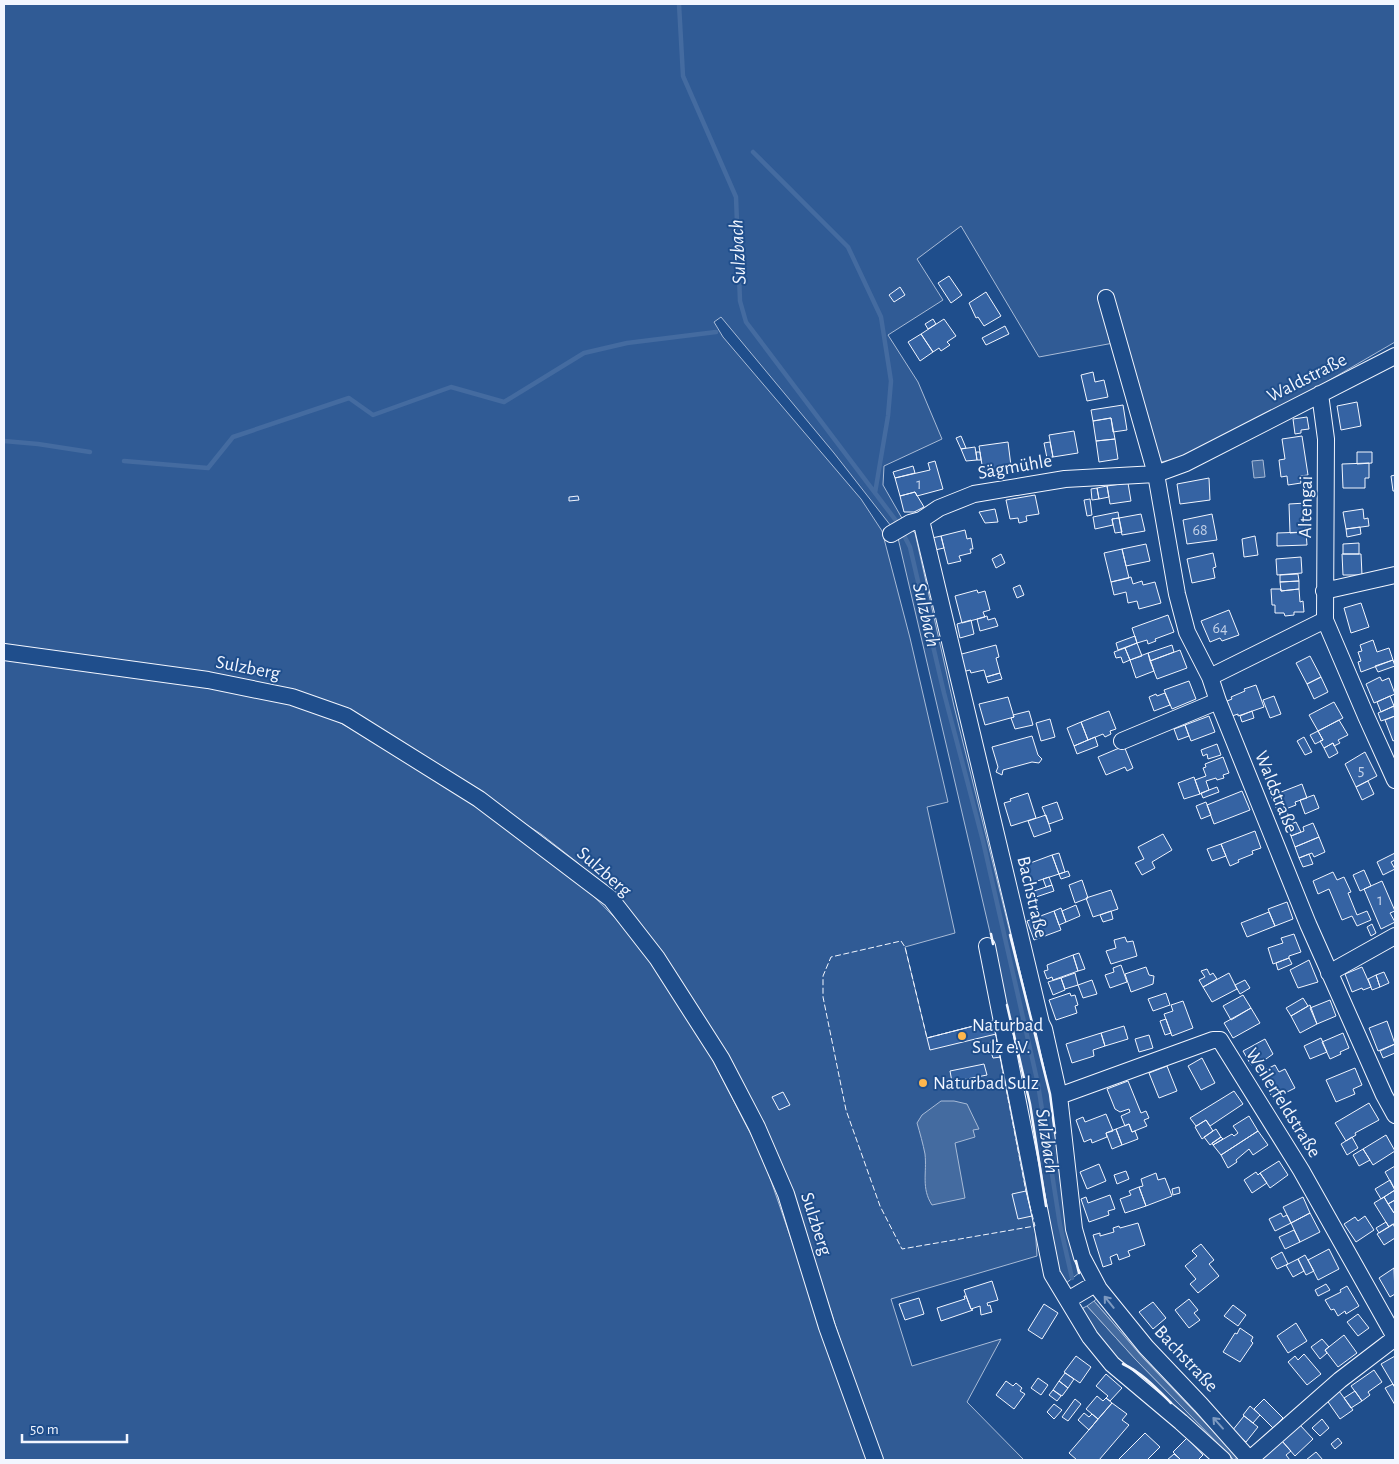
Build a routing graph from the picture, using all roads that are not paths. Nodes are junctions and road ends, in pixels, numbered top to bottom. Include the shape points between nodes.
1 (1106, 298) dead end
2 (1395, 356) edge
3 (1320, 394) junction
4 (1156, 474) junction
5 (904, 527) joint
6 (1395, 575) edge
7 (1324, 591) junction
8 (1325, 620) junction
9 (4, 652) edge
10 (1210, 677) junction
11 (1218, 701) junction
12 (1122, 741) dead end
13 (1395, 780) edge
14 (1395, 936) edge
15 (987, 946) dead end
16 (1329, 972) junction
17 (1059, 1096) junction
18 (1395, 1115) edge
19 (1095, 1284) junction
20 (1068, 1300) junction
21 (1395, 1338) edge
22 (875, 1460) edge
23 (1223, 1460) edge
24 (1250, 1460) edge

1 - 4 street, Waldstraße
2 - 3 street, Waldstraße
3 - 4 street, Waldstraße via 1186,463
3 - 7 street, Altengai via 1326,439
4 - 5 street, Sägmühle via 1065,479 974,494
4 - 10 street, Waldstraße via 1187,632
5 - 17 street, Bachstraße via 1044,1029
6 - 7 street
7 - 8 street, Altengai
8 - 10 street
8 - 13 street, Altengai
9 - 22 street, Sulzberg via 208,680 292,697 346,716 479,799 611,899 657,958 721,1058 757,1127 786,1194 827,1327
10 - 11 street, Waldstraße
11 - 12 street
11 - 16 street, Waldstraße
14 - 16 street
15 - 20 street via 1050,1266
16 - 18 street, Waldstraße
17 - 19 street, Bachstraße via 1074,1229 1082,1257
17 - 21 street, Weilerfeldstraße via 1220,1040 1302,1170
19 - 20 street
24 -> 19 street, Bachstraße via 1146,1347
20 - 23 street via 1090,1337 1112,1364
21 - 24 street, Weilerfeldstraße via 1340,1380

